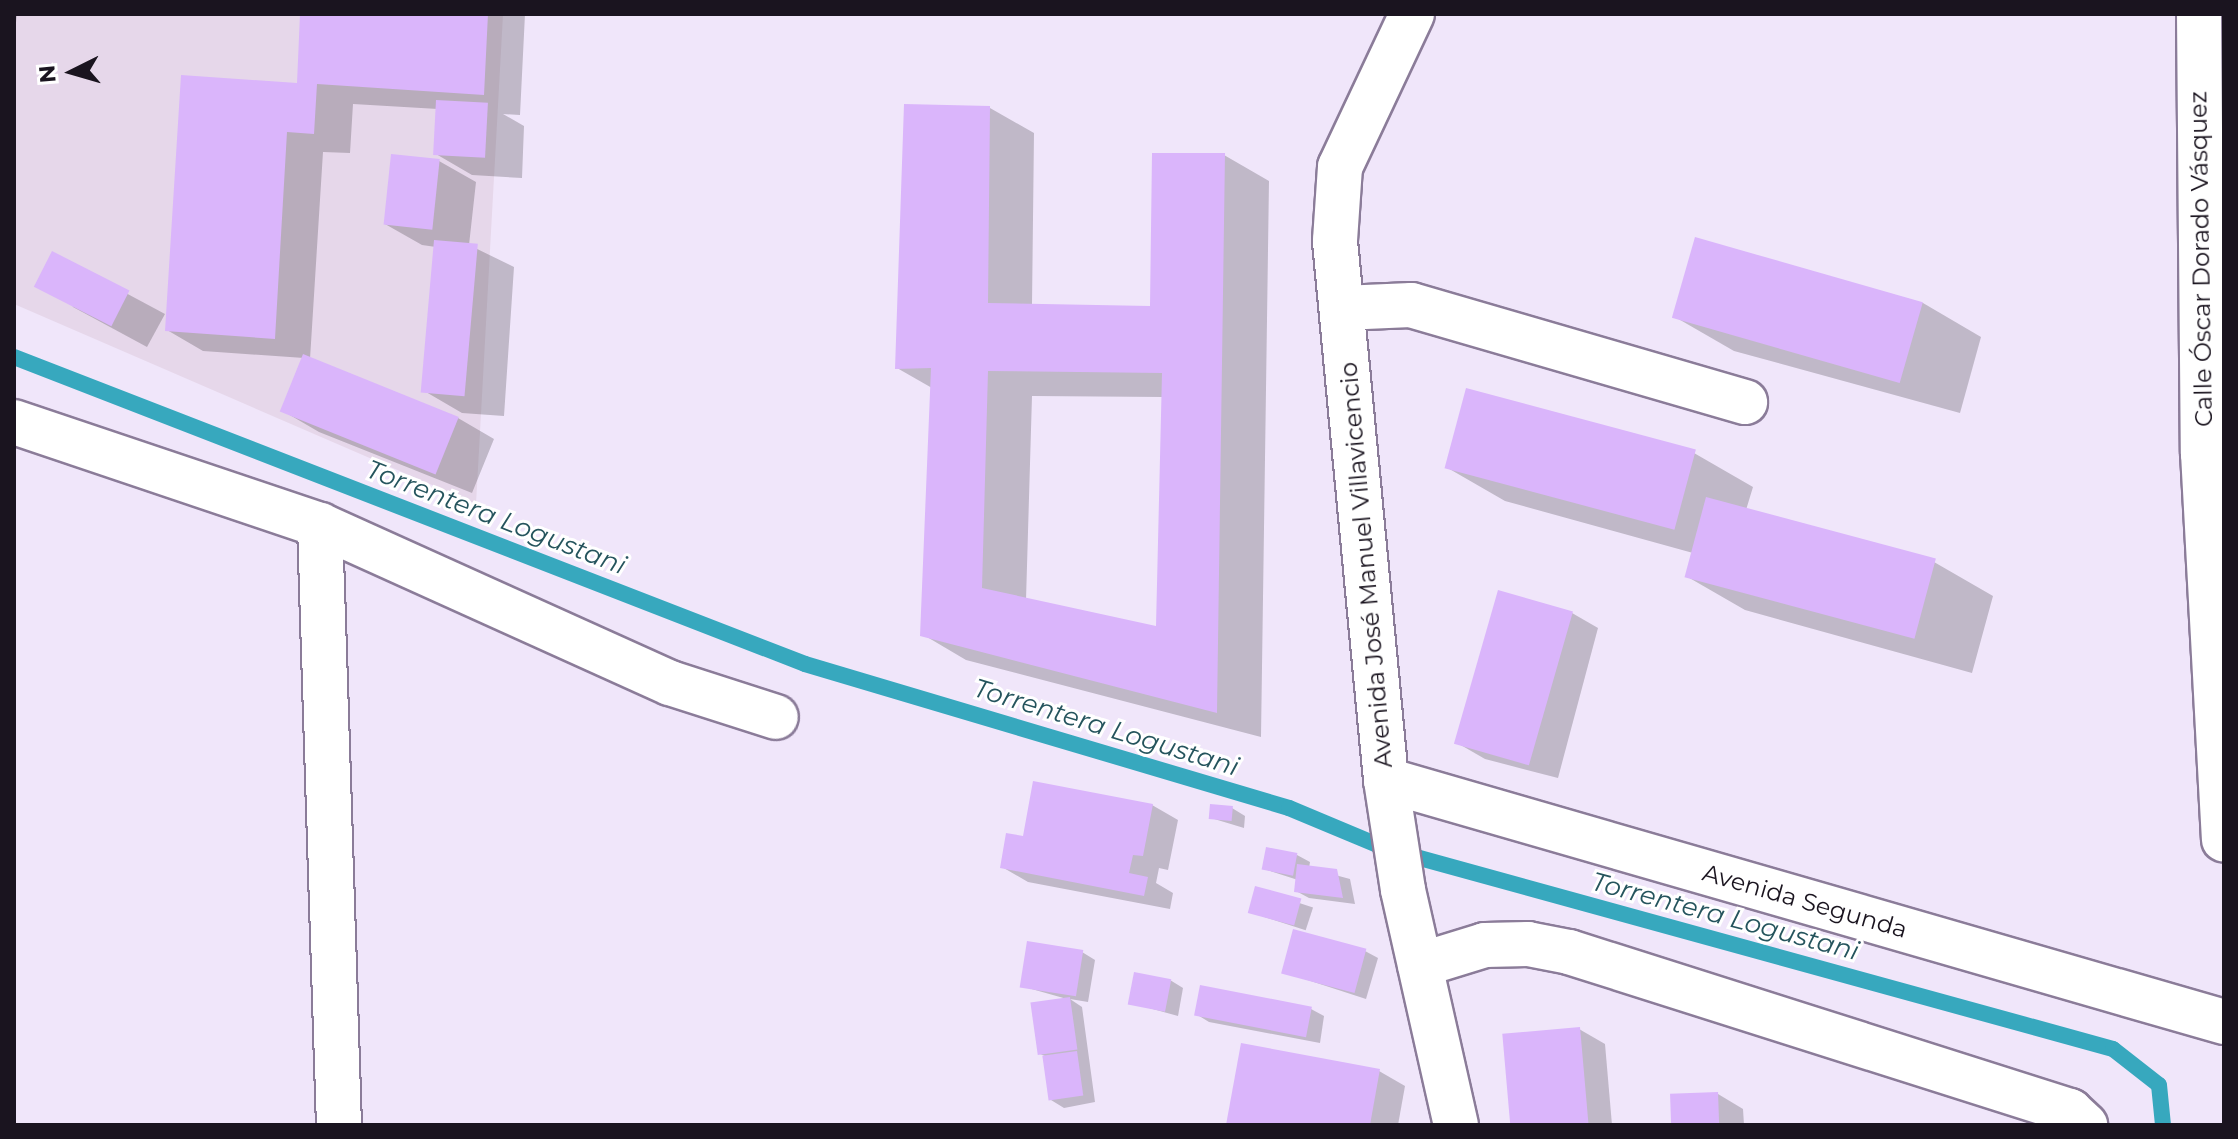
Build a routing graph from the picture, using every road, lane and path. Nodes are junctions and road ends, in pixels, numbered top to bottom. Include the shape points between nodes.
1 (1412, 14) edge
2 (2199, 14) edge
3 (1342, 308) junction
4 (1745, 402) dead end
5 (14, 422) edge
6 (2213, 452) edge
7 (320, 525) junction
8 (776, 717) dead end
9 (1386, 780) junction
10 (2224, 839) edge
11 (1420, 965) junction
12 (2224, 1022) edge
13 (339, 1125) edge
14 (1456, 1125) edge
15 (2085, 1125) edge

1 - 3 street, Avenida José Manuel Villavicencio via 1340,167 1335,241
2 - 6 street, Calle Óscar Dorado Vásquez
3 - 4 street via 1411,305
3 - 9 street, Avenida José Manuel Villavicencio
5 - 7 street
6 - 10 street, Calle Óscar Dorado Vásquez
7 - 8 street via 670,683
7 - 13 street
9 - 11 street, Avenida José Manuel Villavicencio
9 - 12 street, Avenida Segunda
11 - 14 street, Avenida José Manuel Villavicencio
11 - 15 street via 1485,945 1528,944 1569,952 2070,1111

